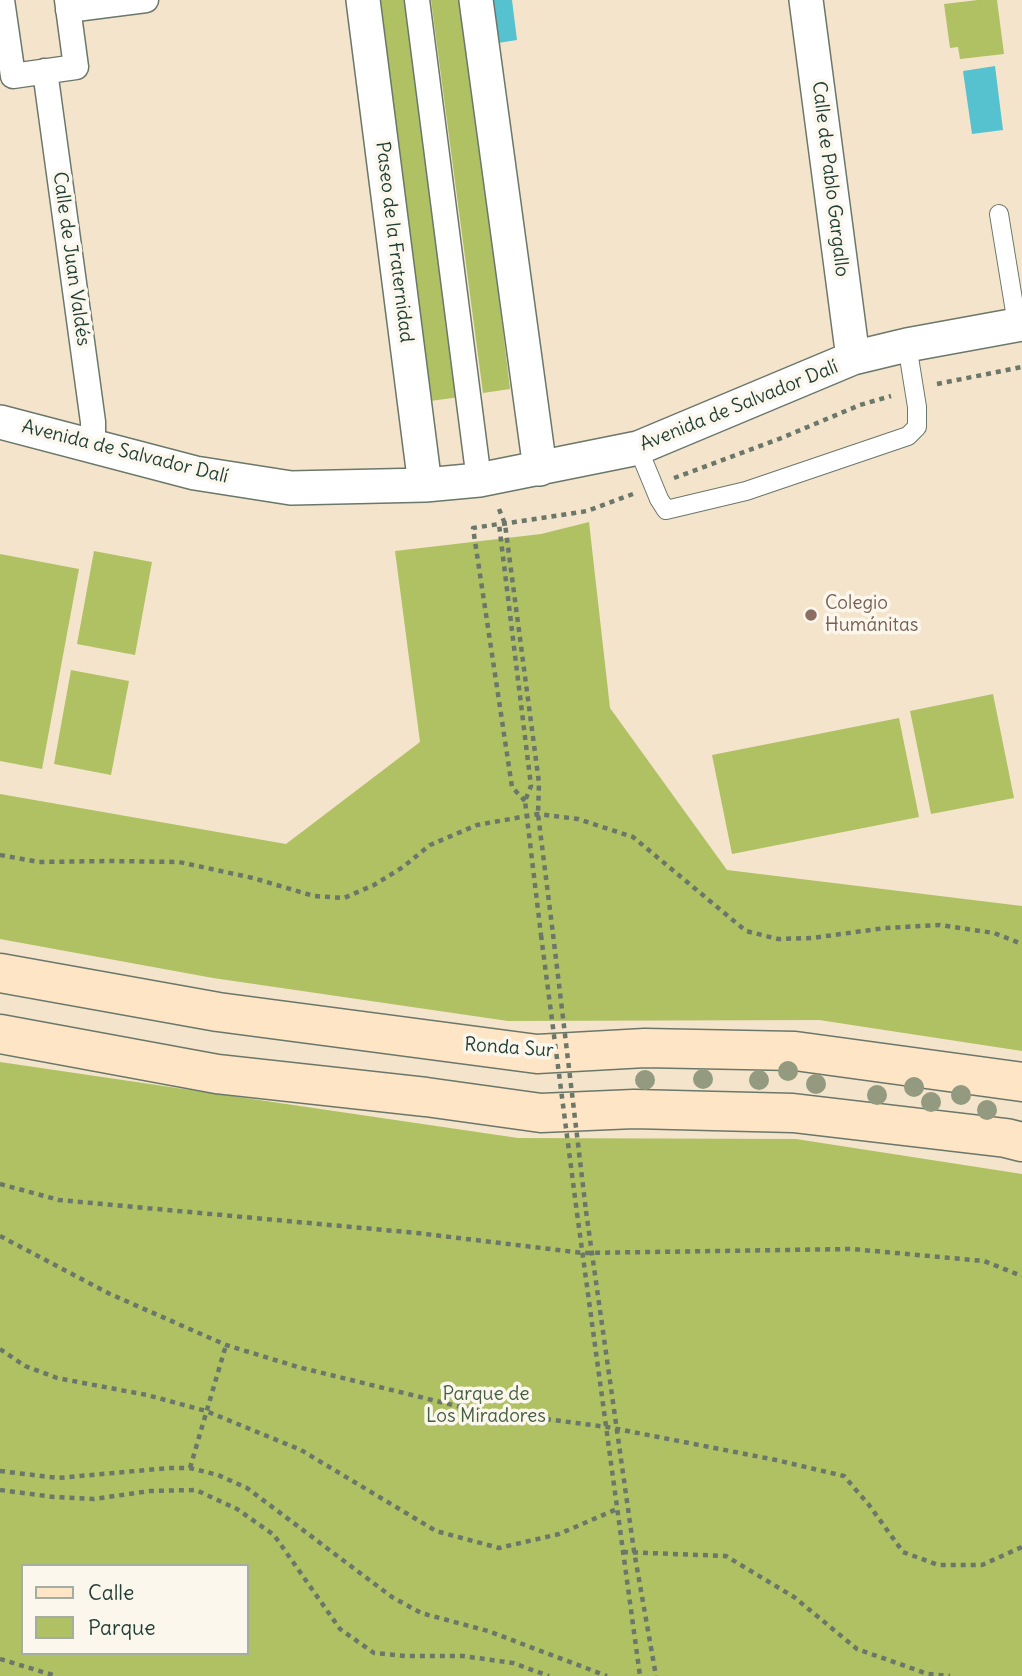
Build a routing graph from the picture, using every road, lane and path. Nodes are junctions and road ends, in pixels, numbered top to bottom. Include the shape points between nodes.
1 (146, 0) edge
2 (363, 0) edge
3 (417, 0) edge
4 (477, 0) edge
5 (806, 0) edge
6 (68, 5) edge
7 (2, 8) edge
8 (45, 71) junction
9 (999, 214) dead end
10 (1020, 324) edge
11 (907, 345) junction
12 (853, 358) junction
13 (1022, 367) edge
14 (915, 388) junction
15 (0, 422) edge
16 (93, 447) junction
17 (638, 448) junction
18 (540, 469) junction
19 (479, 480) junction
20 (425, 485) junction
21 (653, 486) junction
22 (499, 524) junction
23 (525, 801) junction
24 (526, 816) junction
25 (0, 855) edge
26 (553, 934) dead end
27 (1022, 944) edge
28 (0, 973) edge
29 (0, 1034) edge
30 (1022, 1082) edge
31 (1022, 1142) edge
32 (0, 1184) edge
33 (0, 1236) edge
34 (583, 1252) junction
35 (592, 1252) junction
36 (1022, 1276) edge
37 (226, 1345) junction
38 (0, 1349) edge
39 (206, 1411) junction
40 (607, 1427) junction
41 (616, 1429) junction
42 (190, 1468) junction
43 (0, 1471) edge
44 (0, 1490) edge
45 (617, 1509) junction
46 (1022, 1547) edge
47 (634, 1551) junction
48 (623, 1552) junction
49 (0, 1659) edge
50 (56, 1676) edge
51 (548, 1676) edge
52 (607, 1676) edge
53 (640, 1676) edge
54 (656, 1676) edge
55 (950, 1676) edge

1 - 6 street
2 - 20 street, Paseo de la Fraternidad
3 - 19 street
4 - 18 street
5 - 12 street, Calle de Pablo Gargallo
6 - 8 street via 76,67
7 - 8 street via 13,76
8 - 16 street, Calle de Juan Valdés
9 - 10 lane
10 - 11 street, Avenida de Salvador Dalí
11 - 12 street, Avenida de Salvador Dalí
11 - 14 lane
12 - 17 street, Avenida de Salvador Dalí
13 - 14 path
14 - 21 path
14 - 21 lane via 917,427 908,436 746,491 666,510
15 - 16 street, Avenida de Salvador Dalí
16 - 20 street, Avenida de Salvador Dalí via 195,473 291,488
17 - 18 street, Avenida de Salvador Dalí
17 - 21 lane
18 - 19 street, Avenida de Salvador Dalí
19 - 20 street, Avenida de Salvador Dalí
21 - 22 path via 587,511
22 - 23 path via 531,786
22 - 23 path via 473,528 512,788
23 - 24 path
24 - 25 path via 477,825 430,845 374,885 344,898 314,896 179,862 39,862
24 - 27 path via 578,819 633,837 746,931 778,939 812,938 940,925 994,933
24 - 34 path, bridge
26 - 35 path, bridge
28 - 30 main road, Ronda Sur via 218,1012 537,1054 645,1048 795,1051
29 - 31 main road via 217,1074 541,1113 635,1109 793,1113
32 - 34 path via 59,1200
33 - 37 path via 110,1294
34 - 35 path
34 - 40 path
35 - 36 path via 852,1249 984,1261
35 - 41 path
37 - 39 path
37 - 40 path via 469,1409
38 - 39 path via 25,1366 57,1378
39 - 42 path
39 - 45 path via 301,1450 436,1531 499,1548 559,1534
40 - 41 path
40 - 45 path
41 - 46 path via 844,1476 903,1552 938,1564 982,1565
41 - 47 path
42 - 43 path via 58,1478
42 - 52 path via 247,1488 391,1597 421,1612 488,1631
44 - 51 path via 94,1499 196,1490 237,1508 274,1535 340,1629 374,1653 513,1662
45 - 48 path
47 - 48 path
47 - 54 path
47 - 55 path via 726,1556 794,1597 858,1649 928,1674
48 - 53 path
49 - 50 path

